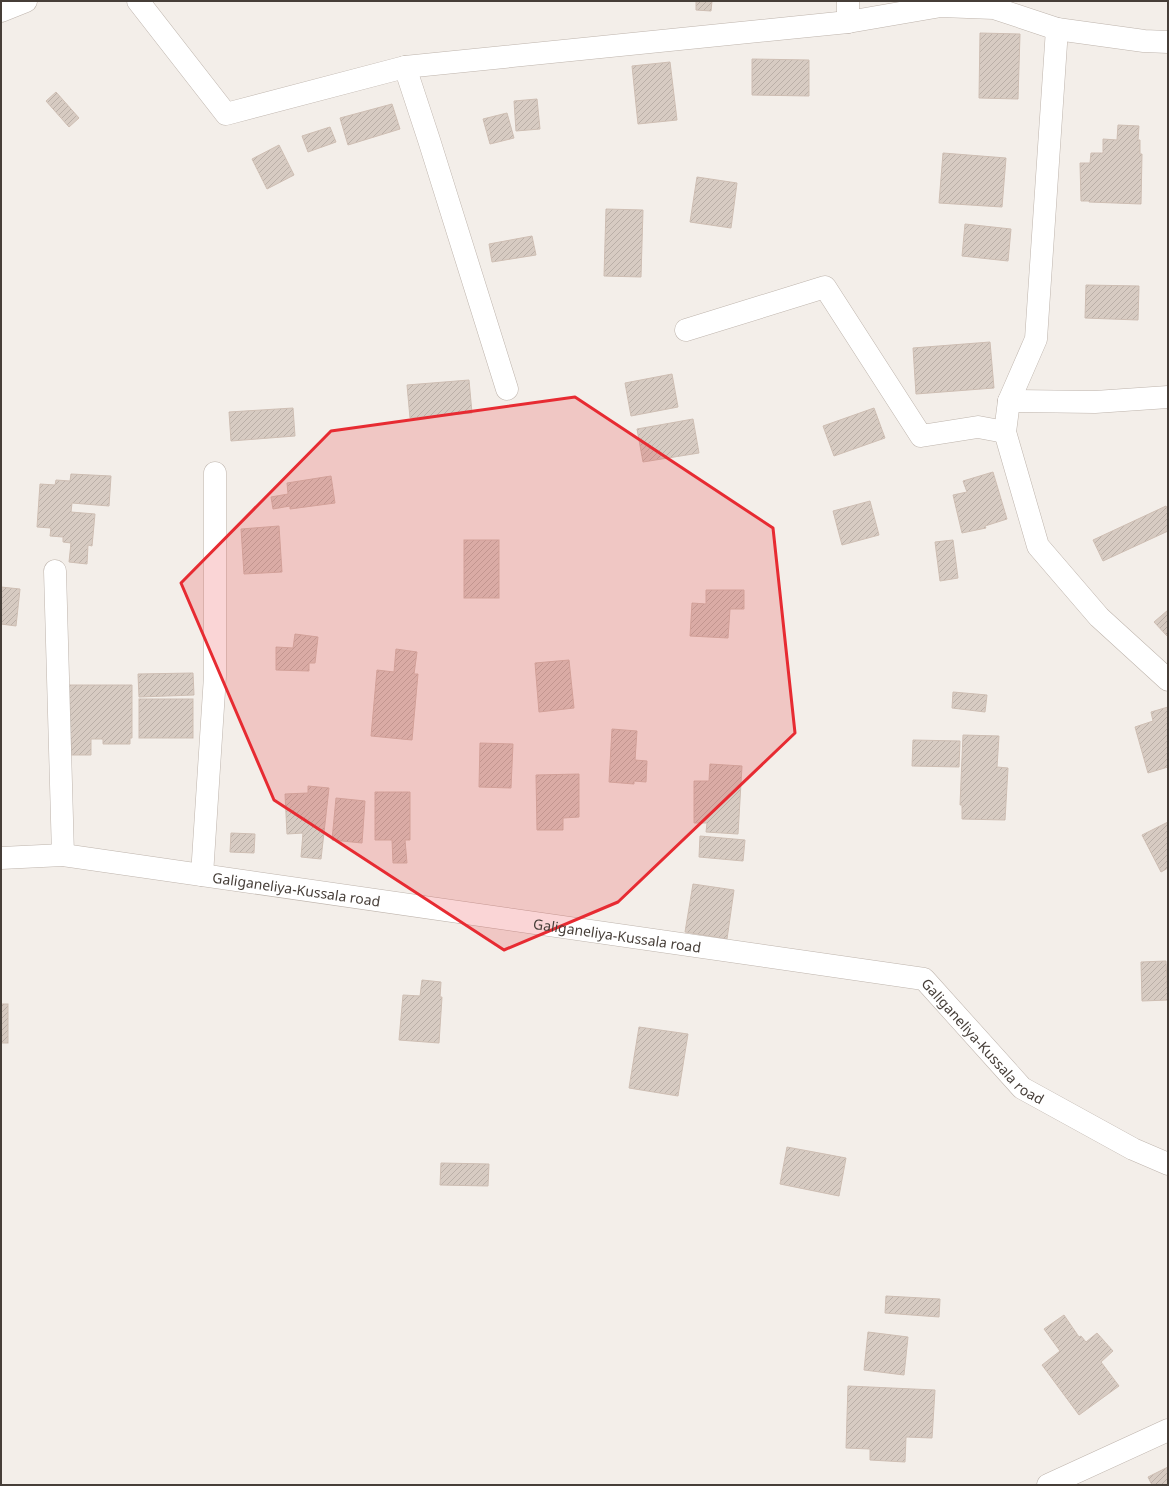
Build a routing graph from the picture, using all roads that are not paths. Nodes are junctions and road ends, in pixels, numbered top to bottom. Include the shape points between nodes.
1 (26, 1) edge
2 (138, 1) edge
3 (848, 1) edge
4 (1, 11) edge
5 (848, 22) junction
6 (1057, 28) junction
7 (1168, 42) edge
8 (405, 67) junction
9 (686, 330) dead end
10 (507, 389) dead end
11 (1168, 397) edge
12 (1009, 401) junction
13 (1005, 432) junction
14 (215, 473) dead end
15 (55, 571) dead end
16 (1168, 680) edge
17 (63, 855) junction
18 (1, 858) edge
19 (202, 875) junction
20 (1168, 1164) edge
21 (1168, 1430) edge
22 (1048, 1485) edge

1 - 4 street
2 - 8 street via 226,114
3 - 5 street
5 - 6 street via 941,6 994,8
5 - 8 street
6 - 7 street via 1144,41
6 - 12 street via 1036,339
8 - 10 street
9 - 13 street via 825,287 921,436 978,427
11 - 12 street via 1095,402
12 - 13 street
13 - 16 street via 1038,546 1099,617
14 - 19 street via 215,676
15 - 17 street
17 - 18 street, Galiganeliya-Kussala road
17 - 19 street, Galiganeliya-Kussala road
19 - 20 street, Galiganeliya-Kussala road via 924,979 1022,1088 1133,1149
21 - 22 street

